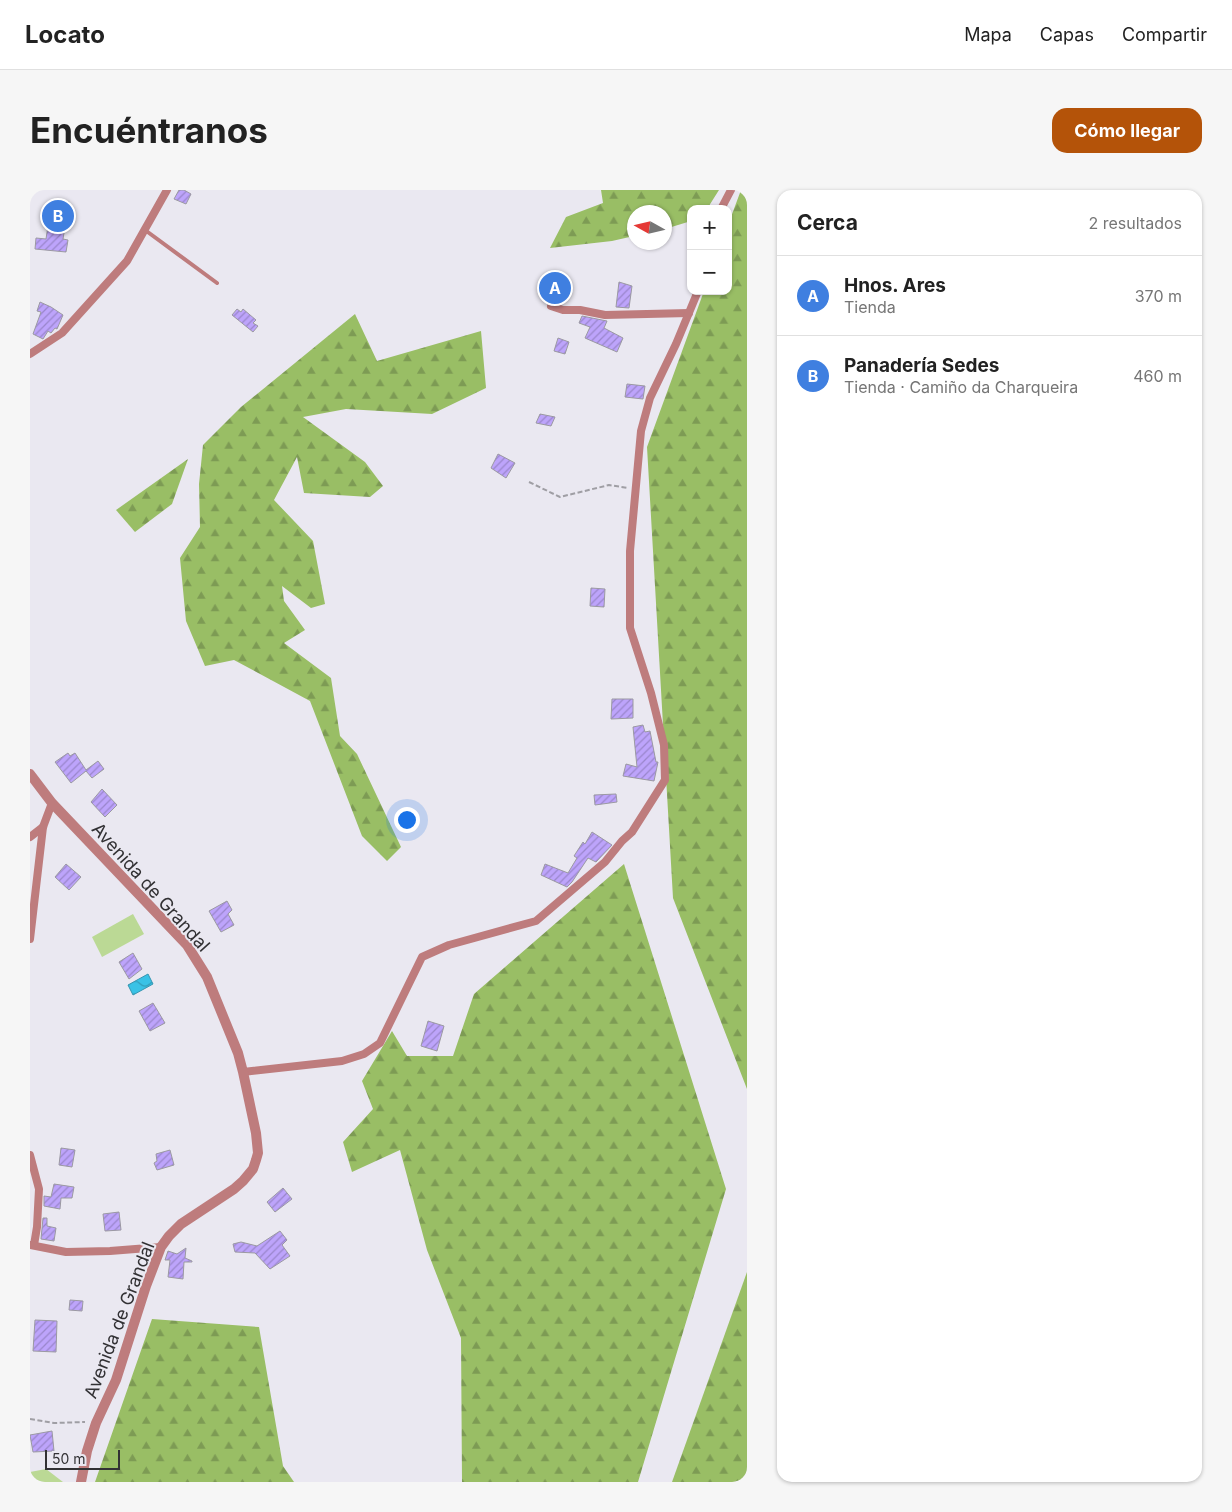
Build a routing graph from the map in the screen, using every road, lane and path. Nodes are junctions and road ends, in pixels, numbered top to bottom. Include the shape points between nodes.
1 (167, 190) edge
2 (731, 190) edge
3 (723, 205) edge
4 (145, 230) junction
5 (217, 283) dead end
6 (696, 295) edge
7 (551, 306) dead end
8 (689, 313) junction
9 (30, 354) edge
10 (529, 482) dead end
11 (635, 489) junction
12 (30, 774) edge
13 (52, 804) junction
14 (43, 827) junction
15 (30, 837) edge
16 (30, 939) edge
17 (244, 1072) junction
18 (30, 1155) edge
19 (32, 1245) edge
20 (161, 1247) junction
21 (30, 1419) edge
22 (96, 1423) junction
23 (81, 1482) edge

1 - 4 street
2 - 3 street
4 - 5 lane
4 - 9 street via 127,261 89,305 62,333
6 - 8 street
7 - 8 street via 605,315
8 - 11 street via 650,398 641,431
10 - 11 path via 560,497 609,485
11 - 17 street via 630,551 630,628 664,745 665,780 644,815 606,862 536,921 449,944 422,957 380,1044 364,1054 342,1061
12 - 13 street, Avenida de Grandal
13 - 14 street
13 - 17 street, Avenida de Grandal via 187,945 207,977
14 - 15 street
14 - 16 street
17 - 20 street, Avenida de Grandal via 258,1152 253,1169 234,1189 181,1224
18 - 19 street via 39,1189 38,1227
19 - 20 street via 66,1252
20 - 22 street, Avenida de Grandal via 116,1380
21 - 22 path
22 - 23 street, Avenida de Grandal

